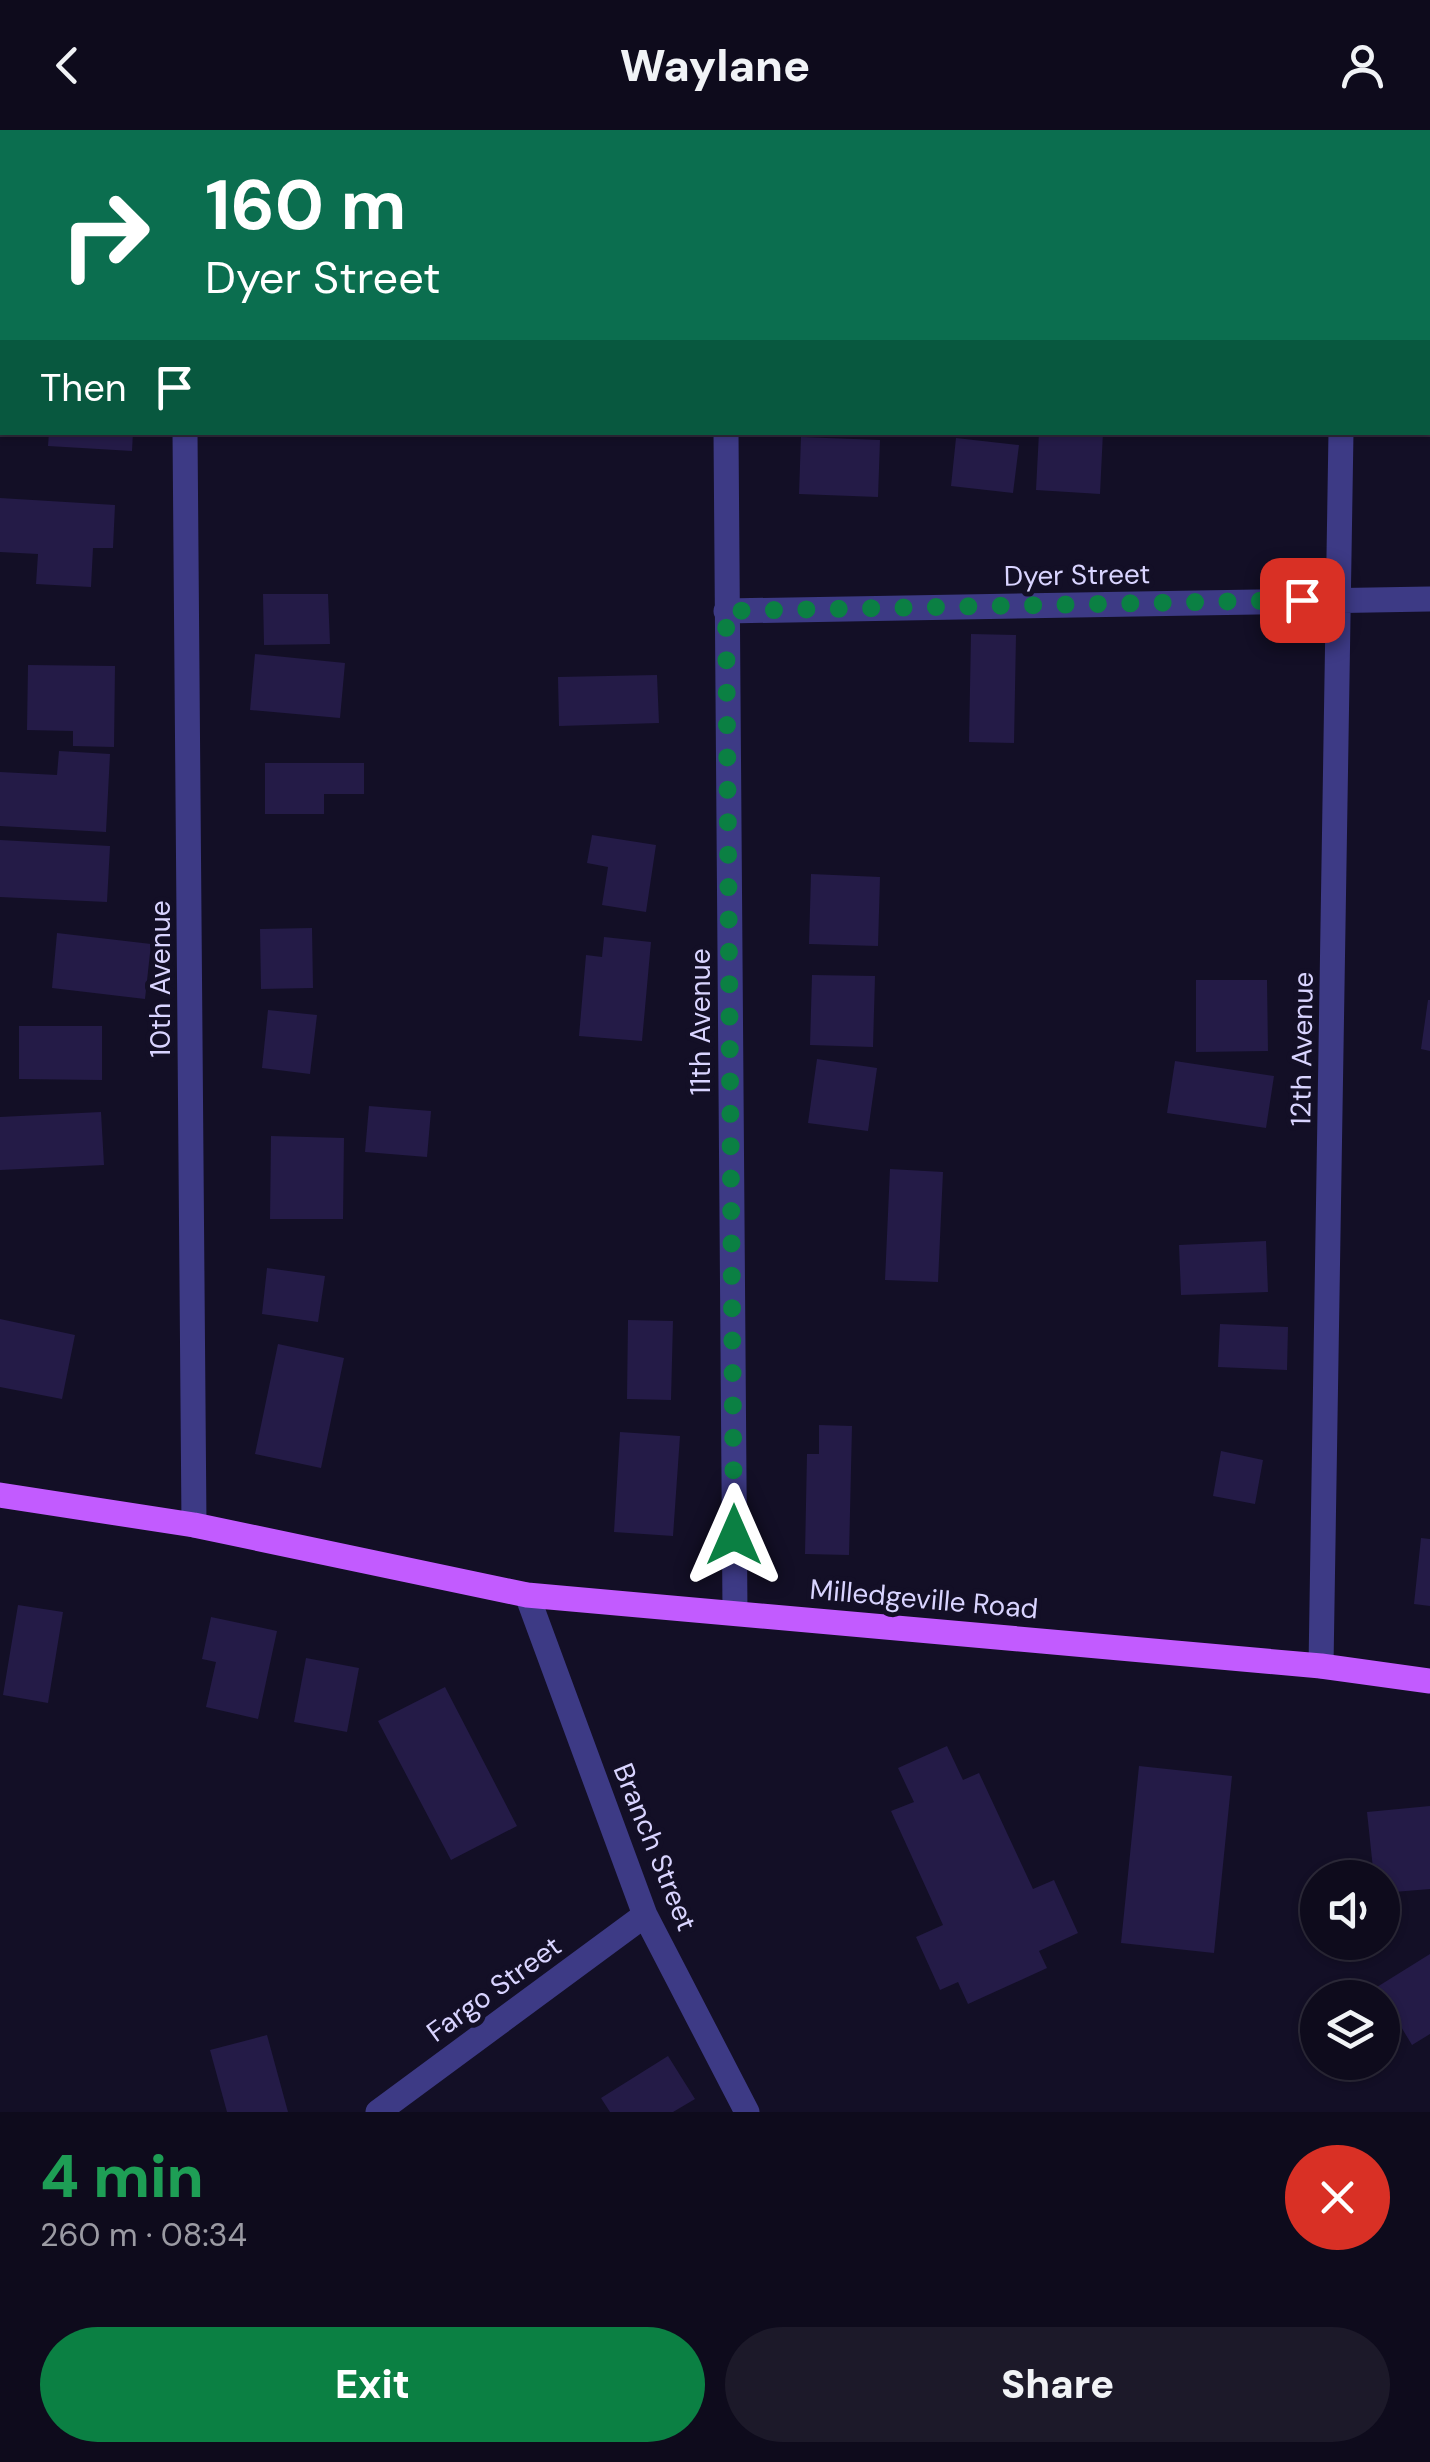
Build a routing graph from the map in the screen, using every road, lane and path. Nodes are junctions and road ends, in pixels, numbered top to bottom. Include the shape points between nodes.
1 (185, 435) edge
2 (726, 435) edge
3 (1341, 435) edge
4 (1430, 599) edge
5 (1340, 600) junction
6 (726, 611) junction
7 (0, 1496) edge
8 (194, 1525) junction
9 (528, 1595) junction
10 (735, 1612) junction
11 (1321, 1666) junction
12 (1430, 1682) edge
13 (645, 1915) junction
14 (378, 2112) edge
15 (746, 2112) edge

1 - 8 street, 10th Avenue
2 - 6 street, 11th Avenue
3 - 5 street, 12th Avenue
4 - 5 street, Dyer Street
5 - 6 street, Dyer Street
5 - 11 street, 12th Avenue
6 - 10 street, 11th Avenue
7 - 8 main road, Milledgeville Road
8 - 9 main road, Milledgeville Road
9 - 10 main road, Milledgeville Road
9 - 13 street, Branch Street
10 - 11 main road, Milledgeville Road
11 - 12 main road, Milledgeville Road
13 - 14 street, Fargo Street
13 - 15 street, Branch Street

